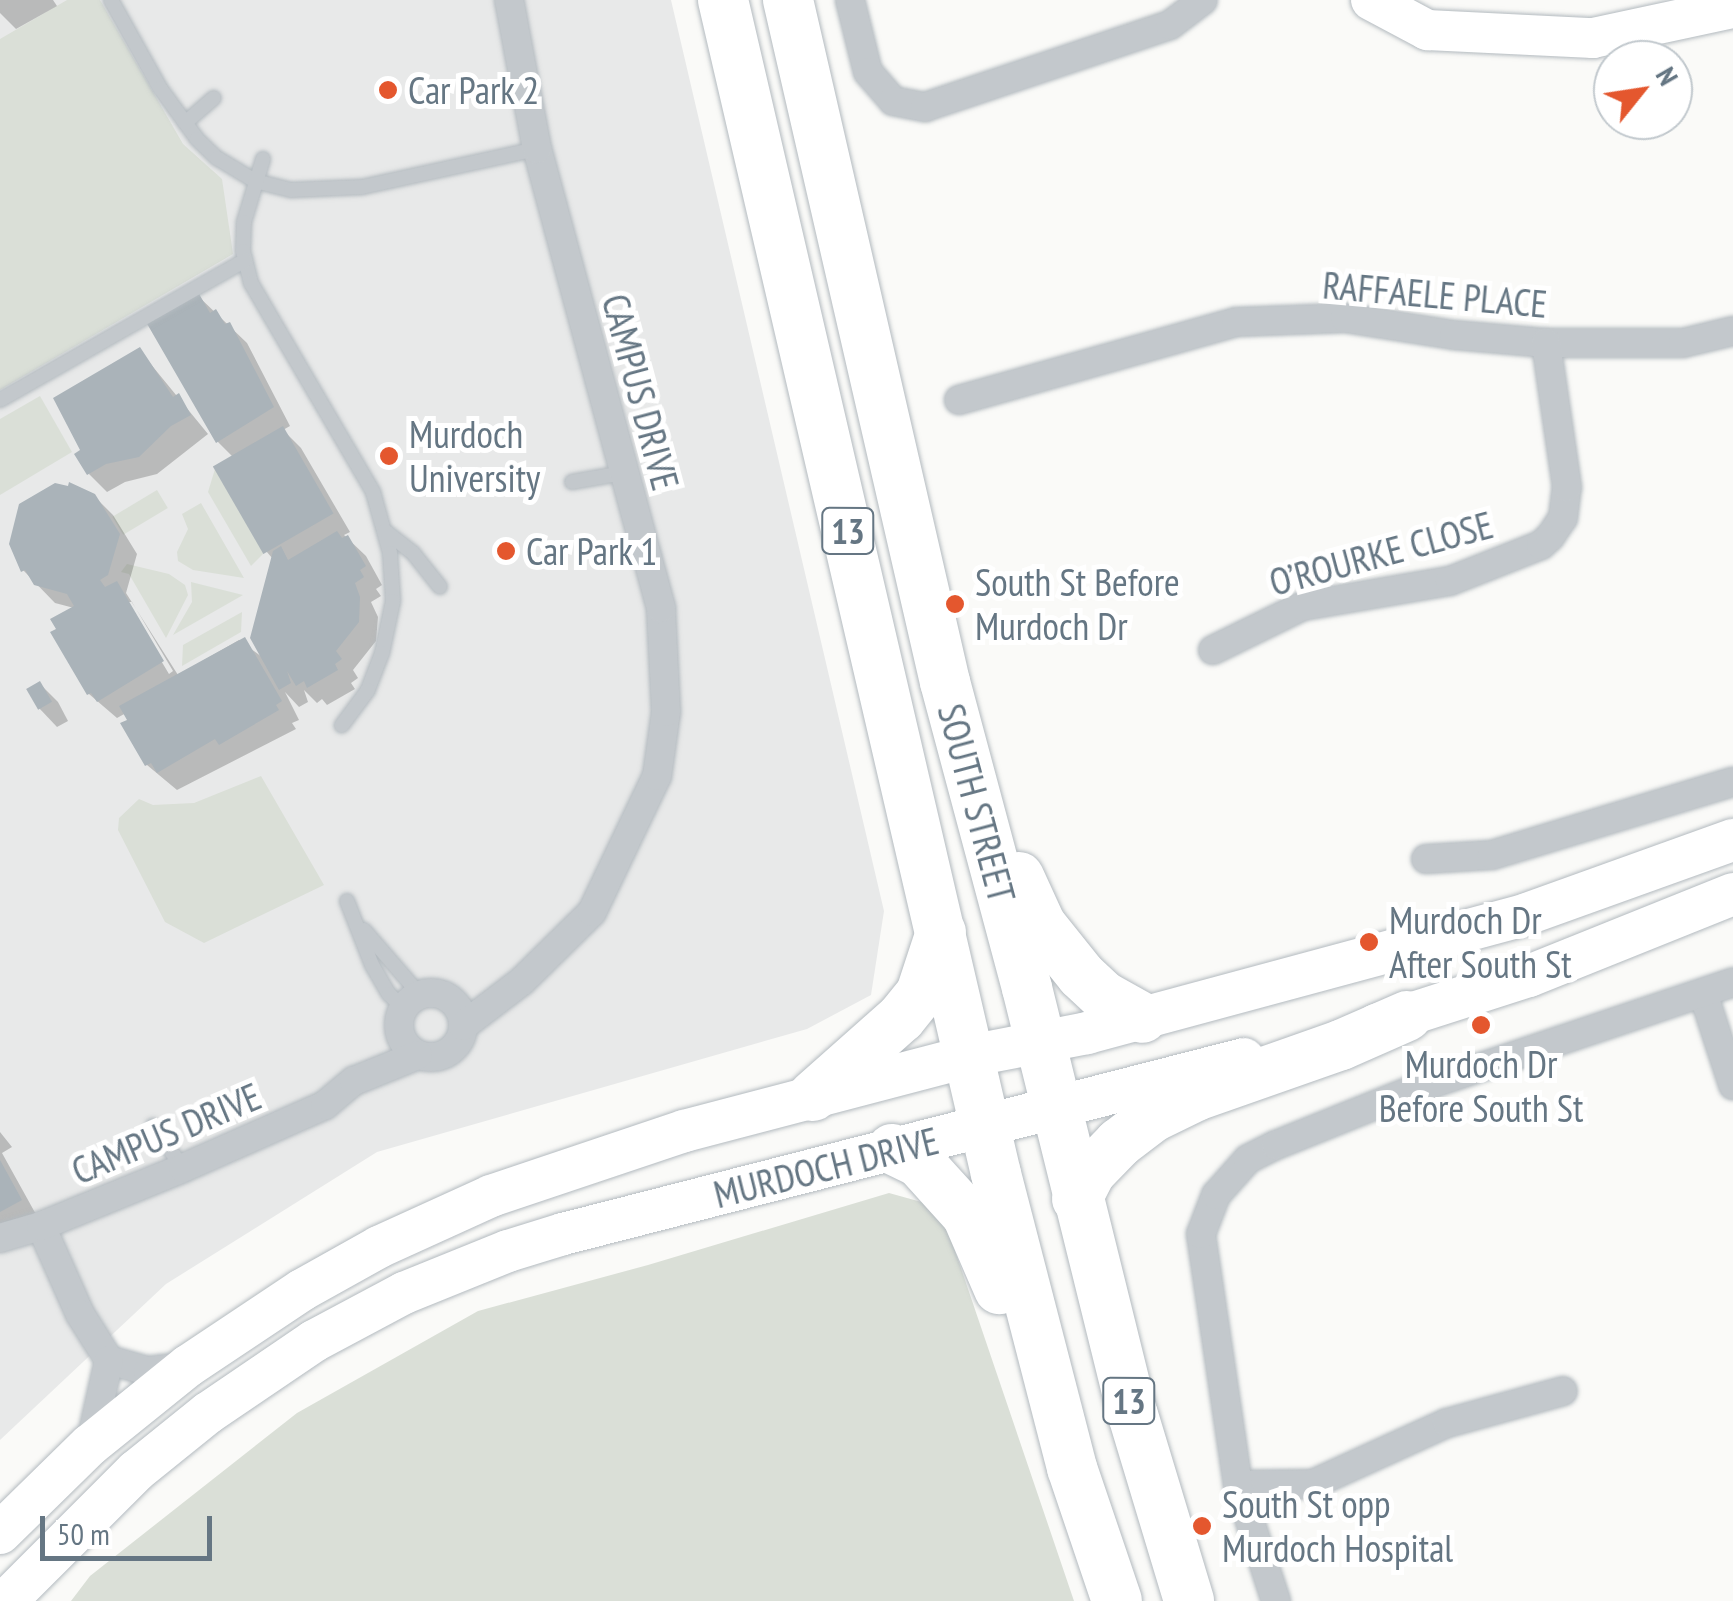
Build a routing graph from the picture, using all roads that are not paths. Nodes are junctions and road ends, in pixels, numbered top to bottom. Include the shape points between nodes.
1 (111, 0) edge
2 (509, 0) edge
3 (722, 0) edge
4 (788, 0) edge
5 (850, 0) edge
6 (1203, 0) edge
7 (1371, 0) edge
8 (1733, 8) edge
9 (214, 98) dead end
10 (184, 123) junction
11 (538, 149) junction
12 (263, 159) dead end
13 (255, 181) junction
14 (245, 260) junction
15 (1733, 331) edge
16 (1546, 343) junction
17 (0, 400) edge
18 (959, 400) dead end
19 (623, 473) junction
20 (572, 482) dead end
21 (385, 530) junction
22 (440, 587) dead end
23 (1213, 650) dead end
24 (945, 682) junction
25 (342, 724) dead end
26 (1733, 782) edge
27 (1733, 840) edge
28 (1426, 859) dead end
29 (1733, 894) edge
30 (347, 900) dead end
31 (358, 922) junction
32 (941, 932) junction
33 (1733, 982) edge
34 (503, 991) junction
35 (1703, 993) junction
36 (438, 994) junction
37 (1407, 1016) junction
38 (1143, 1018) junction
39 (401, 1020) junction
40 (463, 1026) junction
41 (1040, 1043) junction
42 (418, 1055) junction
43 (970, 1056) junction
44 (354, 1081) junction
45 (1733, 1085) edge
46 (814, 1096) junction
47 (1055, 1106) junction
48 (153, 1126) dead end
49 (985, 1126) junction
50 (892, 1149) junction
51 (183, 1168) junction
52 (1078, 1198) junction
53 (42, 1226) junction
54 (0, 1238) edge
55 (109, 1360) junction
56 (188, 1366) junction
57 (1563, 1390) dead end
58 (90, 1446) junction
59 (1238, 1485) junction
60 (0, 1533) edge
61 (1110, 1583) edge
62 (6, 1601) edge
63 (1189, 1601) edge
64 (1276, 1601) edge

1 - 10 lane
2 - 11 street, CAMPUS DRIVE
3 - 32 highway, SOUTH STREET / 13
4 - 24 highway, SOUTH STREET / 13
5 - 6 street via 868,72 893,101 925,107 1170,25
7 - 8 street via 1427,30 1593,38
9 - 10 lane
10 - 13 lane via 218,158
11 - 13 lane via 362,186 291,190
11 - 19 street, CAMPUS DRIVE
12 - 13 lane
13 - 14 lane via 244,222
14 - 17 lane
14 - 21 lane via 251,283 373,492
15 - 16 street, RAFFAELE PLACE via 1683,343
16 - 18 street, RAFFAELE PLACE via 1345,318 1236,322
16 - 23 street, O’ROURKE CLOSE via 1567,487 1563,518 1550,537 1450,581 1303,606
19 - 20 lane
19 - 34 street, CAMPUS DRIVE via 661,608 666,712 657,776 592,912
21 - 22 lane
21 - 25 lane via 394,587 390,617 368,690
24 - 38 highway via 992,775 1024,894 1040,925 1105,998
24 - 41 highway, SOUTH STREET / 13
26 - 28 street via 1492,855
27 - 38 main road, MURDOCH DRIVE via 1527,914
29 - 37 main road, MURDOCH DRIVE via 1529,976
30 - 31 lane
31 - 36 lane via 414,988
31 - 39 lane
32 - 43 highway, SOUTH STREET / 13
32 - 46 highway via 921,992 902,1018
33 - 35 street
34 - 36 street
34 - 40 street, CAMPUS DRIVE
35 - 45 street
35 - 59 street via 1413,1090 1248,1158 1216,1195 1201,1234
36 - 39 street via 413,998
36 - 40 street via 455,1004
37 - 47 main road, MURDOCH DRIVE
37 - 52 highway via 1154,1117 1090,1172
38 - 41 main road, MURDOCH DRIVE
39 - 42 street via 405,1046
39 - 44 street, CAMPUS DRIVE
40 - 42 street via 448,1053
41 - 43 main road, MURDOCH DRIVE
41 - 47 highway, SOUTH STREET / 13
42 - 44 street, CAMPUS DRIVE
43 - 46 main road, MURDOCH DRIVE
43 - 49 highway, SOUTH STREET / 13
44 - 51 street, CAMPUS DRIVE via 326,1105
46 - 56 main road, MURDOCH DRIVE via 614,1151 491,1196 302,1290
47 - 49 main road, MURDOCH DRIVE
47 - 52 highway, SOUTH STREET / 13
48 - 51 lane
49 - 50 main road, MURDOCH DRIVE
49 - 61 highway, SOUTH STREET / 13 via 1072,1468
50 - 61 highway via 929,1172 978,1233
50 - 62 main road, MURDOCH DRIVE via 563,1234 404,1293 314,1341 208,1413 136,1472
51 - 53 street, CAMPUS DRIVE
52 - 63 highway, SOUTH STREET / 13
53 - 54 street, CAMPUS DRIVE
53 - 55 street via 80,1314
55 - 56 street via 148,1371
55 - 58 street
56 - 58 main road, MURDOCH DRIVE
57 - 59 street via 1447,1423 1313,1484
58 - 60 main road, MURDOCH DRIVE
59 - 64 street

